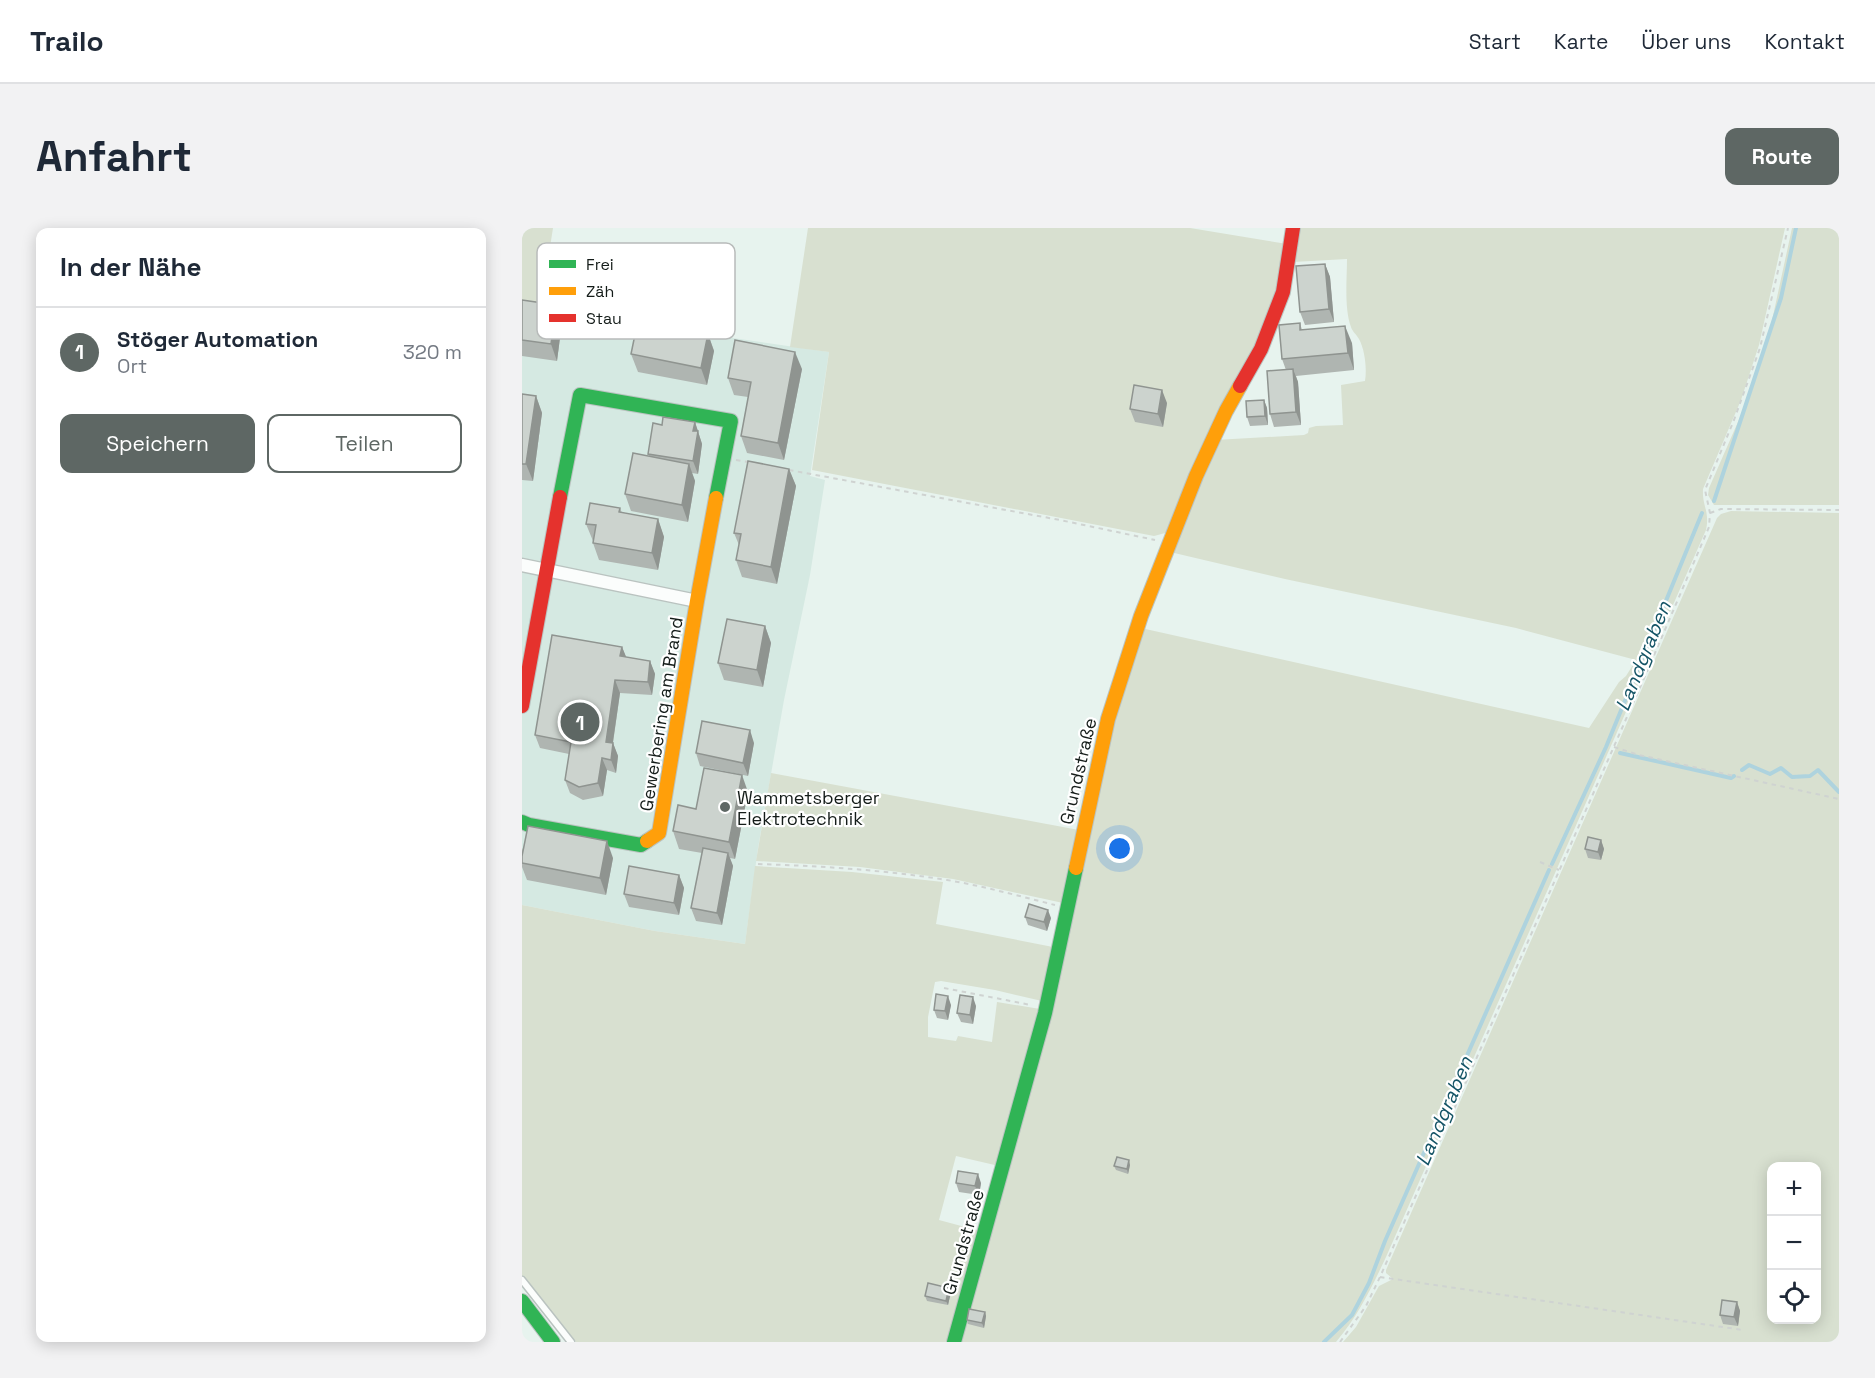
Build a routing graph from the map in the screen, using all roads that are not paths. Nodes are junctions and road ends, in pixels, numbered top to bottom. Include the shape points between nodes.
1 (1293, 228) edge
2 (522, 565) edge
3 (546, 571) junction
4 (697, 601) junction
5 (522, 706) edge
6 (522, 822) edge
7 (522, 1280) edge
8 (522, 1301) edge
9 (554, 1342) edge
10 (572, 1342) edge
11 (954, 1342) edge

1 - 11 street, Grundstraße via 1283,292 1274,321 1226,411 1168,543 1108,719 1046,1008
2 - 3 street, Gewerbering am Brand
3 - 4 street, Gewerbering am Brand
3 - 4 street, Gewerbering am Brand via 580,395 731,421
3 - 5 street, Gewerbering am Brand
4 - 6 street, Gewerbering am Brand via 659,833 641,845
7 - 10 lane
8 - 9 street

